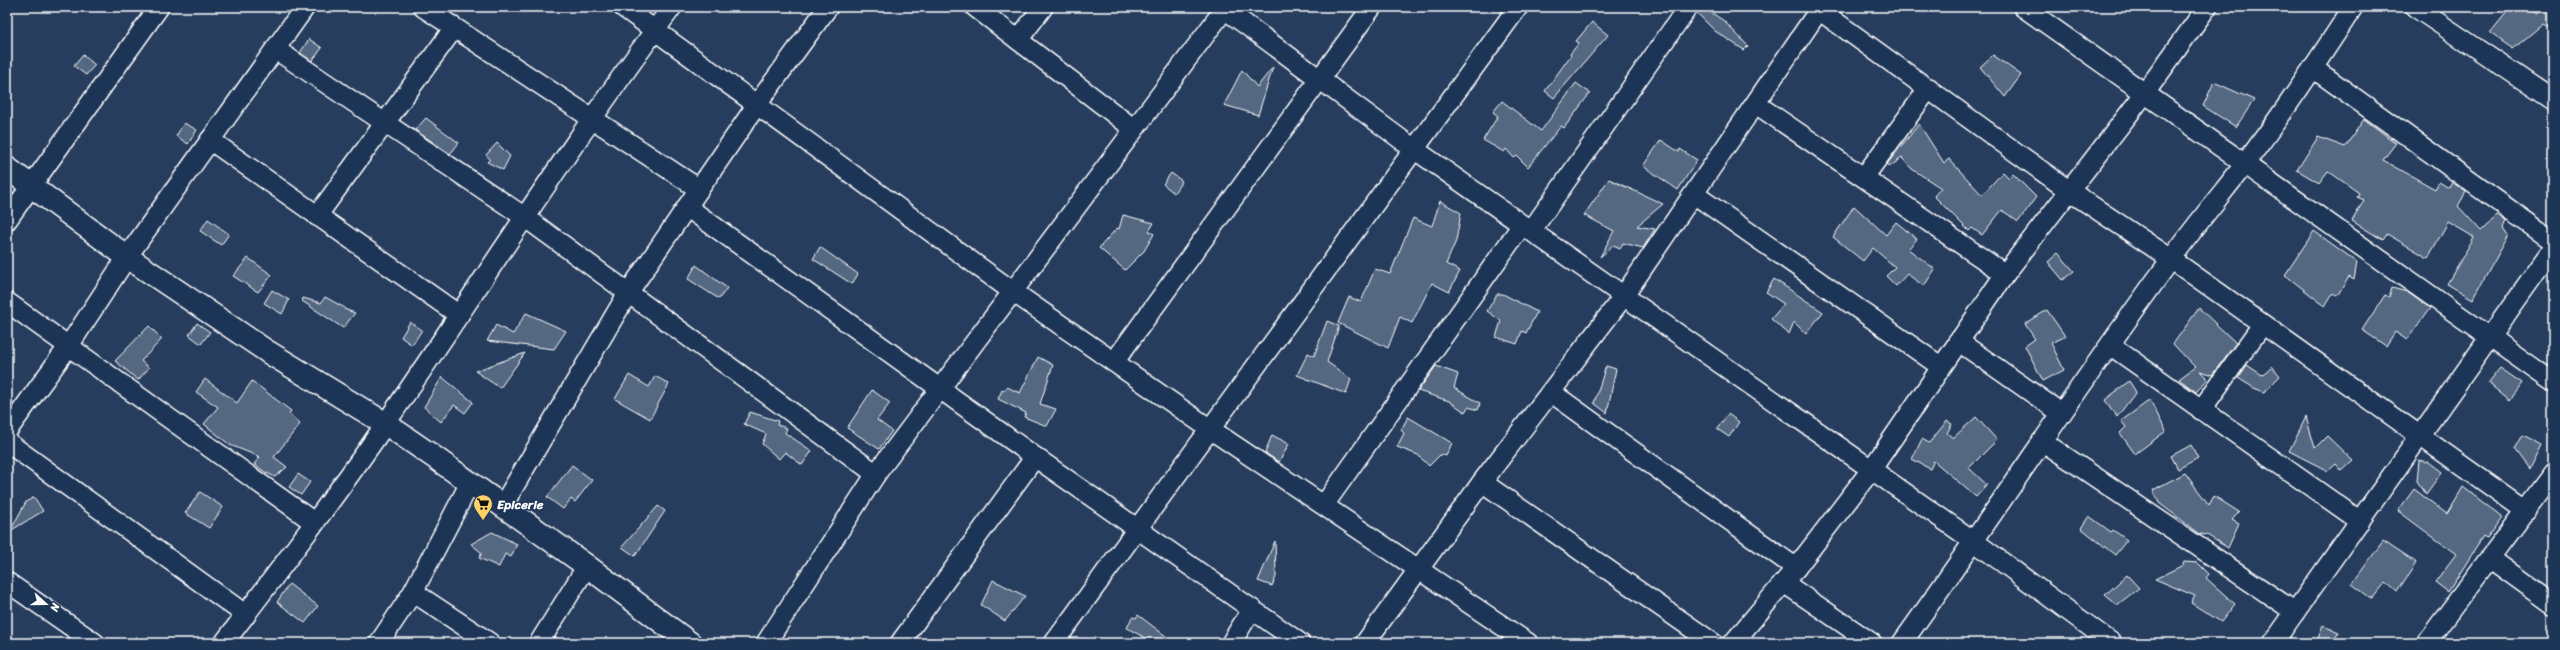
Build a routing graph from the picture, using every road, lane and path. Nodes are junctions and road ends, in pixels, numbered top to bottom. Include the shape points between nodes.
1 (159, 7) edge
2 (305, 7) edge
3 (423, 7) edge
4 (623, 7) edge
5 (672, 7) edge
6 (828, 7) edge
7 (975, 7) edge
8 (1043, 7) edge
9 (1372, 7) edge
10 (1518, 7) edge
11 (1688, 7) edge
12 (2023, 7) edge
13 (2207, 7) edge
14 (2353, 7) edge
15 (2415, 7) edge
16 (1224, 8) edge
17 (1817, 8) edge
18 (454, 28) junction
19 (655, 30) junction
20 (1018, 40) junction
21 (275, 49) junction
22 (2313, 68) junction
23 (1319, 78) junction
24 (1928, 88) junction
25 (2145, 94) junction
26 (2553, 100) edge
27 (758, 103) junction
28 (1756, 104) junction
29 (593, 118) junction
30 (386, 122) junction
31 (1134, 129) junction
32 (210, 140) junction
33 (1414, 149) junction
34 (2244, 164) junction
35 (7, 168) edge
36 (1864, 178) junction
37 (31, 186) junction
38 (699, 189) junction
39 (2068, 190) junction
40 (1694, 194) junction
41 (687, 207) junction
42 (318, 216) junction
43 (526, 218) junction
44 (7, 220) edge
45 (1526, 228) junction
46 (2553, 241) edge
47 (2553, 248) edge
48 (127, 257) junction
49 (2171, 259) junction
50 (2005, 274) junction
51 (1012, 291) junction
52 (628, 292) junction
53 (1623, 297) junction
54 (7, 302) edge
55 (459, 315) junction
56 (2262, 325) junction
57 (2489, 338) junction
58 (1958, 341) junction
59 (2110, 345) junction
60 (68, 347) junction
61 (1114, 362) junction
62 (1940, 366) junction
63 (2553, 382) edge
64 (940, 387) junction
65 (1552, 393) junction
66 (2201, 410) junction
67 (2061, 413) junction
68 (386, 424) junction
69 (1210, 429) junction
70 (7, 431) edge
71 (2419, 436) junction
72 (2042, 441) junction
73 (7, 442) edge
74 (1036, 457) junction
75 (1871, 470) junction
76 (876, 474) junction
77 (2552, 475) edge
78 (1482, 482) junction
79 (470, 483) junction
80 (503, 505) junction
81 (1324, 505) junction
82 (2526, 511) junction
83 (2360, 521) junction
84 (315, 522) junction
85 (1136, 528) junction
86 (1975, 542) junction
87 (2491, 559) junction
88 (587, 566) junction
89 (1796, 568) junction
90 (1418, 570) junction
91 (7, 582) edge
92 (1784, 583) junction
93 (413, 592) junction
94 (2553, 604) edge
95 (1252, 609) junction
96 (2295, 612) junction
97 (246, 615) junction
98 (95, 643) edge
99 (224, 643) edge
100 (379, 643) edge
101 (490, 643) edge
102 (539, 643) edge
103 (690, 643) edge
104 (766, 643) edge
105 (900, 643) edge
106 (1054, 643) edge
107 (1231, 643) edge
108 (1300, 643) edge
109 (1365, 643) edge
110 (1528, 643) edge
111 (1713, 643) edge
112 (1733, 643) edge
113 (1872, 643) edge
114 (1902, 643) edge
115 (2112, 643) edge
116 (2273, 643) edge
117 (2426, 643) edge

1 - 37 street
2 - 21 street
3 - 18 street
4 - 19 street
5 - 19 street
6 - 27 street
7 - 20 street
8 - 20 street
9 - 23 street
10 - 33 street
11 - 45 street
12 - 25 street
13 - 25 street
14 - 22 street
15 - 26 street
16 - 23 street
16 - 31 street
17 - 24 street
17 - 28 street
18 - 29 street
18 - 30 street
19 - 27 street
19 - 29 street
20 - 31 street
21 - 30 street
21 - 32 street
22 - 34 street
22 - 46 street
23 - 33 street
23 - 61 street
24 - 36 street
24 - 39 street
25 - 34 street
25 - 39 street
27 - 38 street
27 - 51 street
28 - 36 street
28 - 40 street
29 - 38 street
29 - 43 street
30 - 42 street
30 - 43 street
31 - 51 street
32 - 42 street
32 - 48 street
33 - 45 street
33 - 69 street
34 - 49 street
34 - 57 street
35 - 37 main road
36 - 50 street
37 - 44 street
37 - 48 main road
38 - 41 street
39 - 49 street
39 - 50 street
40 - 53 street
40 - 62 street
41 - 52 street
41 - 64 street
42 - 55 street
43 - 52 street
43 - 55 street
45 - 53 street
45 - 81 street
47 - 57 street
48 - 60 street
48 - 68 main road via 268,352
49 - 56 street
49 - 59 street
50 - 58 street
51 - 61 street
51 - 64 street
52 - 76 street
52 - 80 street
53 - 65 street
53 - 75 street
54 - 60 street
55 - 68 street
56 - 66 street
56 - 71 street
57 - 63 street
57 - 71 street
58 - 62 street
58 - 67 street
59 - 66 street
59 - 67 street
60 - 70 street
60 - 84 street
61 - 69 street
62 - 75 street
64 - 74 street
64 - 76 street
65 - 78 street
65 - 89 street
66 - 83 street
67 - 72 street
68 - 79 main road
68 - 84 street
69 - 81 street
69 - 85 street
71 - 82 street
71 - 83 street
72 - 86 street
72 - 96 street
73 - 97 street
74 - 85 street
74 - 105 street
75 - 86 street
75 - 89 street
76 - 104 street
77 - 82 street
78 - 90 street
78 - 111 street
79 - 80 main road
79 - 93 street
80 - 88 main road
81 - 90 street
82 - 87 street
83 - 96 street
84 - 97 street
85 - 95 street
85 - 106 street
86 - 114 street
86 - 115 street
87 - 94 street
87 - 117 street
88 - 102 street
88 - 103 main road
89 - 92 street
90 - 109 street
90 - 110 street
91 - 98 street
92 - 112 street
92 - 113 street
93 - 100 street
93 - 101 street
95 - 107 street
95 - 108 street
96 - 116 street
97 - 99 street

